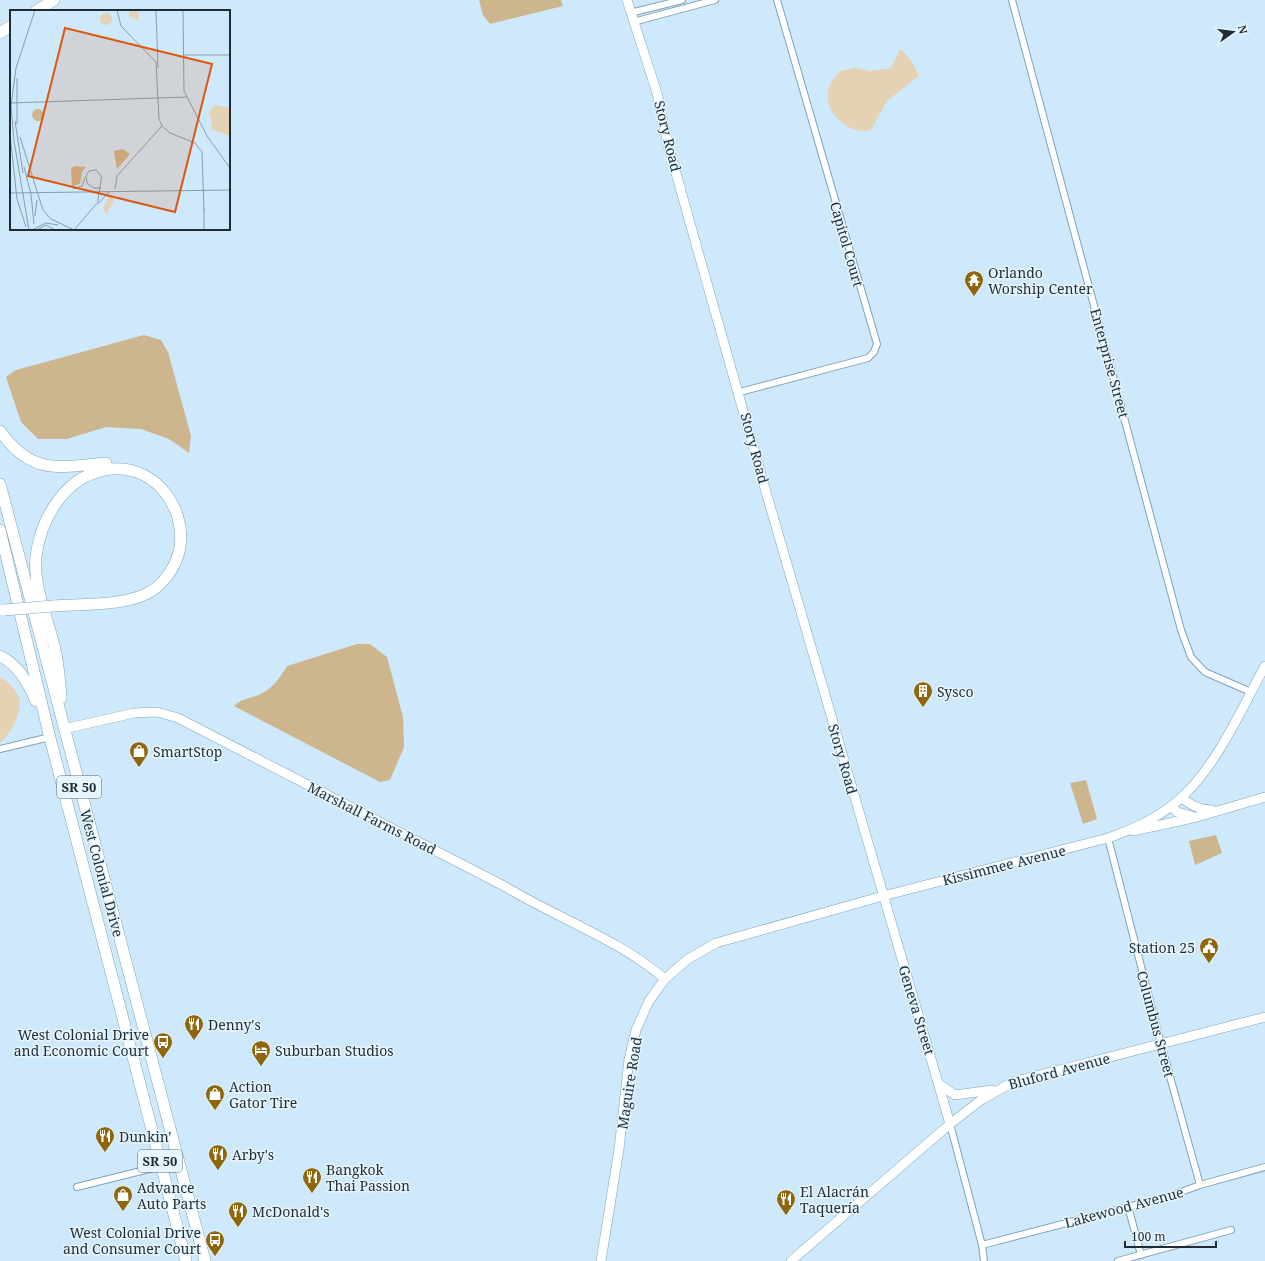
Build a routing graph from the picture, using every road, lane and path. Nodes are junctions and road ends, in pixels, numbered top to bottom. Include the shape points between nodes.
1 (54, 0) edge
2 (627, 0) edge
3 (682, 0) edge
4 (715, 0) edge
5 (777, 0) edge
6 (1012, 0) edge
7 (38, 10) edge
8 (630, 13) junction
9 (633, 22) junction
10 (10, 27) edge
11 (0, 33) edge
12 (740, 392) junction
13 (0, 431) edge
14 (0, 484) edge
15 (0, 530) edge
16 (54, 609) junction
17 (2, 613) edge
18 (0, 656) edge
19 (1265, 666) edge
20 (1251, 692) junction
21 (64, 729) junction
22 (50, 735) junction
23 (0, 749) edge
24 (1265, 797) edge
25 (1182, 798) junction
26 (1171, 806) junction
27 (1219, 810) junction
28 (1197, 817) junction
29 (1125, 832) junction
30 (1108, 838) junction
31 (883, 896) junction
32 (665, 979) junction
33 (1265, 1017) edge
34 (1160, 1044) junction
35 (938, 1083) junction
36 (998, 1089) junction
37 (160, 1090) junction
38 (143, 1095) junction
39 (950, 1124) junction
40 (161, 1166) junction
41 (1265, 1167) edge
42 (1200, 1185) junction
43 (77, 1187) dead end
44 (1128, 1206) junction
45 (1231, 1230) dead end
46 (982, 1245) junction
47 (1141, 1255) junction
48 (186, 1261) edge
49 (205, 1261) edge
50 (601, 1261) edge
51 (791, 1261) edge
52 (984, 1261) edge
53 (1118, 1261) edge

1 - 7 highway
2 - 8 street, Story Road
3 - 8 street
4 - 9 street
5 - 12 street, Capitol Court via 876,344 874,352 868,358
6 - 20 street, Enterprise Street via 1181,630 1191,657 1205,672
8 - 9 street, Story Road
9 - 12 street, Story Road via 658,93 668,145
10 - 11 highway
12 - 31 street, Story Road via 766,492
13 - 16 highway via 23,455 45,467 125,464 151,473 166,484 178,500 184,516 187,532 184,553 172,579 162,589 130,605
14 - 21 highway, West Colonial Drive / SR 50
15 - 22 highway, West Colonial Drive / SR 50
16 - 17 highway
16 - 21 highway via 130,600 147,594 166,577 179,553 181,529 176,509 159,486 142,475 124,469 94,472 82,478 62,495 43,526 36,568 58,668
18 - 22 highway via 12,664 30,687
19 - 20 street
20 - 25 street via 1218,751
21 - 32 street, Marshall Farms Road via 134,713 157,712 178,718 626,951 649,965
21 - 37 highway, West Colonial Drive / SR 50
22 - 23 street
22 - 38 highway, West Colonial Drive / SR 50
24 - 27 street, Kissimmee Avenue
25 - 26 street, Kissimmee Avenue
25 - 27 street, Kissimmee Avenue via 1204,810
26 - 28 street via 1185,816
26 - 29 street, Kissimmee Avenue
27 - 28 street, Kissimmee Avenue
28 - 29 street, Kissimmee Avenue via 1150,829
29 - 30 street, Kissimmee Avenue
30 - 31 street, Kissimmee Avenue
30 - 34 street, Columbus Street
31 - 32 street, Maguire Road via 716,943 688,959
31 - 35 street, Geneva Street
32 - 50 street, Maguire Road via 649,1000 636,1030 629,1059 619,1148
33 - 34 street, Bluford Avenue
34 - 36 street, Bluford Avenue via 1013,1082
34 - 42 street, Columbus Street
35 - 36 street via 955,1095
35 - 39 street, Geneva Street
36 - 39 street, Bluford Avenue
37 - 38 highway
37 - 49 highway, West Colonial Drive / SR 50
38 - 40 highway, West Colonial Drive / SR 50
39 - 46 street
39 - 51 street, Bluford Avenue
40 - 43 street
40 - 48 highway, West Colonial Drive / SR 50
41 - 42 street, Lakewood Avenue
42 - 44 street, Lakewood Avenue via 1170,1196
44 - 46 street, Lakewood Avenue
44 - 47 street
45 - 47 street
46 - 52 street
47 - 53 street

